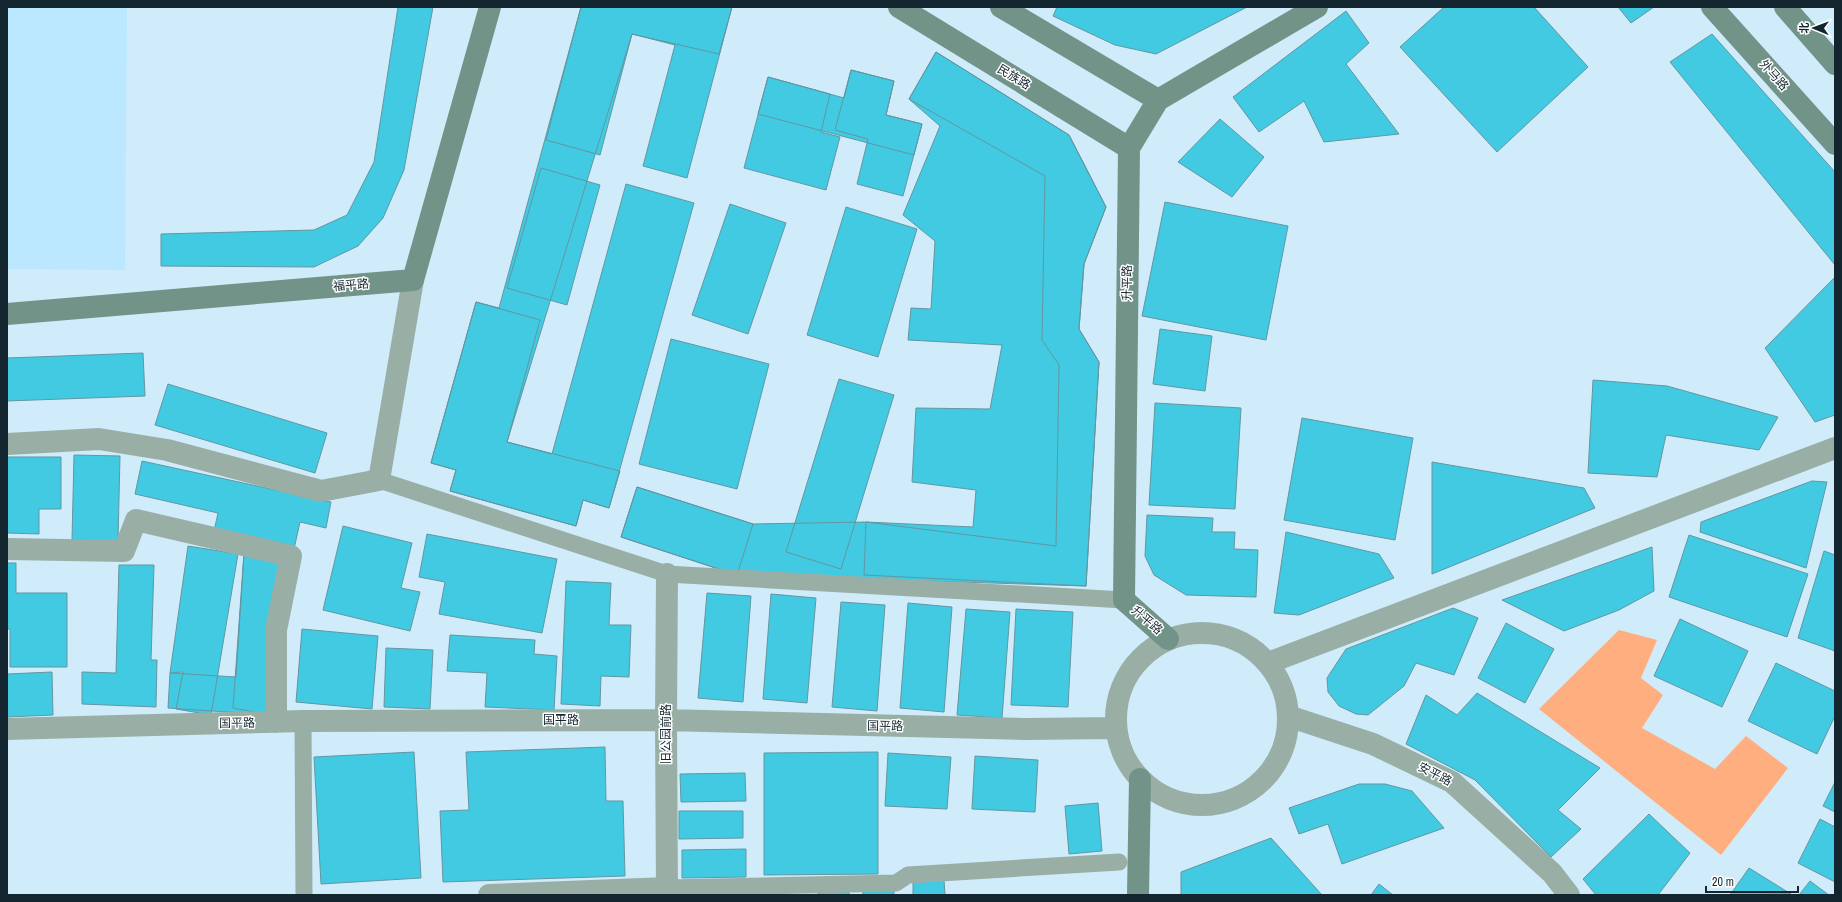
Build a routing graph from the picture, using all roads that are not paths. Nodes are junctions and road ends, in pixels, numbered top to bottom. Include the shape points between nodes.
1 (490, 7) edge
2 (899, 7) edge
3 (1001, 7) edge
4 (1317, 7) edge
5 (1712, 7) edge
6 (1785, 7) edge
7 (1835, 64) edge
8 (1158, 100) junction
9 (1835, 144) edge
10 (1129, 148) junction
11 (413, 280) junction
12 (7, 314) edge
13 (7, 444) edge
14 (1835, 448) edge
15 (379, 480) junction
16 (7, 549) edge
17 (668, 574) junction
18 (1124, 600) junction
19 (1168, 639) junction
20 (1268, 663) junction
21 (1288, 716) junction
22 (666, 720) junction
23 (303, 721) junction
24 (276, 722) junction
25 (1116, 728) junction
26 (7, 729) edge
27 (1140, 779) junction
28 (1119, 862) dead end
29 (667, 892) edge
30 (304, 895) edge
31 (489, 895) edge
32 (1138, 895) edge
33 (1569, 895) edge

1 - 11 street
2 - 10 street, 民族路
3 - 8 street
4 - 8 street
5 - 9 street, 外马路
6 - 7 street
8 - 10 street
10 - 18 street, 升平路
11 - 12 street, 福平路
11 - 15 street
13 - 15 street via 99,439 167,450 320,490
14 - 20 street
15 - 17 lane
16 - 24 street via 124,551 136,520 291,556 276,630
17 - 18 lane
17 - 22 street, 旧公园前路
18 - 19 street, 升平路
19 - 20 street via 1195,632 1222,634 1248,645
19 - 25 street via 1145,653 1127,675 1117,700
20 - 21 street via 1282,687
21 - 27 street via 1284,745 1270,771 1249,791 1222,803 1193,805 1164,797
21 - 33 street, 安平路 via 1373,744 1452,782 1552,873
22 - 23 street, 国平路
22 - 25 street, 国平路 via 1024,729
22 - 29 street, 旧公园前路
23 - 24 street, 国平路
23 - 30 lane
24 - 26 street, 国平路
25 - 27 street via 1124,756
27 - 32 street
28 - 29 lane via 908,875 896,882
29 - 31 street

